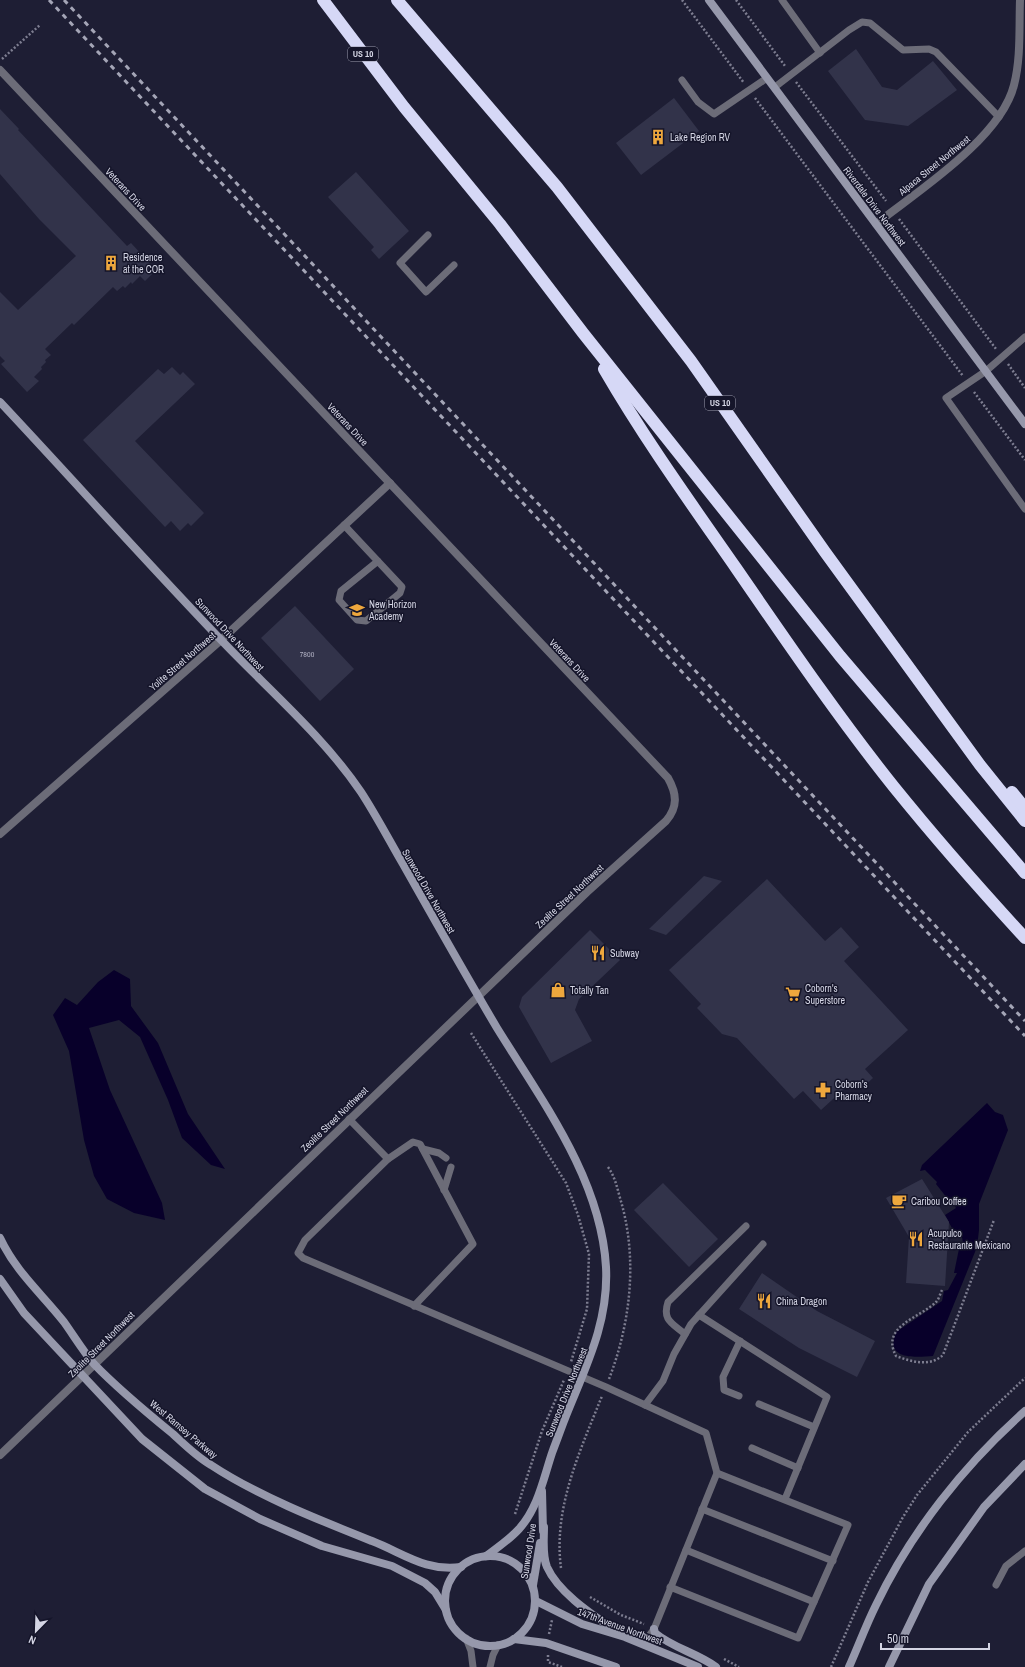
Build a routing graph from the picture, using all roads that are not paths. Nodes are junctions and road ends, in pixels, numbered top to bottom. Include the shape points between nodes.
1 (323, 0) edge
2 (397, 0) edge
3 (709, 0) edge
4 (782, 0) edge
5 (1020, 0) edge
6 (820, 52) junction
7 (0, 70) edge
8 (767, 78) junction
9 (682, 80) dead end
10 (775, 88) junction
11 (999, 117) junction
12 (876, 224) junction
13 (428, 236) dead end
14 (454, 265) dead end
15 (583, 333) junction
16 (1022, 340) edge
17 (1025, 349) edge
18 (986, 371) junction
19 (0, 402) edge
20 (1025, 424) edge
21 (390, 483) junction
22 (1025, 509) edge
23 (344, 525) junction
24 (378, 561) junction
25 (221, 640) junction
26 (918, 680) junction
27 (676, 796) joint
28 (1025, 808) edge
29 (1025, 822) edge
30 (0, 834) edge
31 (1025, 873) edge
32 (1025, 938) edge
33 (478, 996) junction
34 (349, 1119) junction
35 (423, 1149) junction
36 (446, 1158) dead end
37 (388, 1159) junction
38 (451, 1167) dead end
39 (444, 1190) junction
40 (746, 1226) dead end
41 (0, 1238) edge
42 (763, 1244) dead end
43 (0, 1279) edge
44 (414, 1306) junction
45 (699, 1315) junction
46 (685, 1334) junction
47 (740, 1341) junction
48 (94, 1364) junction
49 (83, 1377) junction
50 (583, 1379) junction
51 (739, 1396) dead end
52 (759, 1404) dead end
53 (645, 1405) junction
54 (1025, 1411) edge
55 (814, 1427) junction
56 (752, 1448) dead end
57 (0, 1455) edge
58 (1025, 1464) edge
59 (798, 1468) junction
60 (717, 1473) junction
61 (542, 1489) junction
62 (785, 1499) junction
63 (702, 1509) junction
64 (544, 1527) junction
65 (686, 1550) junction
66 (1025, 1551) edge
67 (486, 1556) junction
68 (833, 1561) junction
69 (460, 1567) junction
70 (996, 1584) dead end
71 (533, 1585) junction
72 (670, 1587) junction
73 (536, 1601) junction
74 (814, 1602) junction
75 (446, 1610) junction
76 (654, 1629) junction
77 (625, 1637) junction
78 (466, 1638) junction
79 (514, 1639) junction
80 (643, 1644) junction
81 (498, 1645) junction
82 (473, 1667) edge
83 (490, 1667) edge
84 (616, 1667) edge
85 (698, 1667) edge
86 (716, 1667) edge
87 (849, 1667) edge
88 (889, 1667) edge

1 - 15 highway, US 10 via 404,107 500,224
2 - 26 highway, US 10 via 557,187 686,355
3 - 8 street, Riverdale Drive Northwest
4 - 6 lane
5 - 11 street, Alpaca Street Northwest via 1018,63 1006,105
6 - 10 lane
6 - 11 lane via 862,22 870,23 903,50 929,49 936,52
7 - 21 street, Veterans Drive
8 - 9 lane via 714,114 698,102
8 - 10 street, Riverdale Drive Northwest
10 - 12 street, Riverdale Drive Northwest
11 - 12 street, Alpaca Street Northwest via 974,146
12 - 18 street, Riverdale Drive Northwest
13 - 14 lane via 400,262 426,292
15 - 31 highway, US 10 via 840,656
15 - 32 highway via 649,442 834,707 917,816
16 - 17 lane
16 - 18 lane
18 - 20 street, Riverdale Drive Northwest
18 - 22 lane via 946,398
19 - 25 street, Sunwood Drive Northwest
21 - 23 street, Yolite Street Northwest
21 - 27 street, Veterans Drive via 668,778
23 - 24 lane
23 - 25 street, Yolite Street Northwest
24 - 24 lane via 341,591 339,600 357,620 366,621 400,593 402,588
25 - 30 street, Yolite Street Northwest
25 - 33 street, Sunwood Drive Northwest via 332,755 362,793
26 - 28 highway
26 - 29 highway, US 10
27 - 33 street, Zeolite Street Northwest via 675,808 666,821
33 - 34 street, Zeolite Street Northwest
33 - 50 street, Sunwood Drive Northwest via 576,1161 597,1211 606,1269 604,1304 598,1333
34 - 37 lane
34 - 48 street, Zeolite Street Northwest
35 - 36 lane via 439,1153
35 - 37 lane via 420,1144 414,1142
35 - 39 lane
37 - 44 lane via 305,1240 298,1253 303,1258
38 - 39 lane
39 - 44 lane via 473,1244
40 - 46 lane via 668,1302 668,1319
41 - 48 street, West Ramsey Parkway via 34,1290 63,1321
42 - 45 lane
43 - 49 street via 24,1313
44 - 50 lane
45 - 46 lane
45 - 47 lane
46 - 53 lane via 663,1381
47 - 51 lane via 723,1377 724,1390
47 - 55 lane via 827,1397
48 - 49 street, Zeolite Street Northwest
48 - 69 street, West Ramsey Parkway via 210,1465 316,1519 378,1543 408,1558 434,1568
49 - 57 street, Zeolite Street Northwest
49 - 75 street via 142,1439 205,1489 260,1519 322,1546 392,1566 425,1583 435,1592
50 - 53 lane
50 - 61 street, Sunwood Drive Northwest via 552,1454
52 - 55 lane
53 - 60 lane via 706,1433
54 - 87 street via 969,1467 928,1519 876,1605
55 - 59 lane
56 - 59 lane
58 - 88 street via 984,1507 928,1584
59 - 62 lane
60 - 62 lane
60 - 63 lane
61 - 64 street, Sunwood Drive
61 - 67 street, Sunwood Drive via 528,1518 517,1531
62 - 68 lane via 848,1525
63 - 65 lane
63 - 68 lane
64 - 71 street, Sunwood Drive
64 - 77 street via 544,1556 547,1568 567,1593
65 - 72 lane
65 - 74 lane
66 - 70 lane via 1006,1566
67 - 69 street
67 - 71 street via 501,1557 514,1563 525,1572
68 - 74 lane
69 - 75 street via 446,1591
71 - 73 street
72 - 74 lane via 798,1638
72 - 76 lane
73 - 77 street, 147th Avenue Northwest via 582,1624
73 - 79 street via 533,1616 526,1629
75 - 78 street via 453,1626
76 - 80 lane
76 - 86 street via 654,1633 665,1642 705,1659
77 - 80 street, 147th Avenue Northwest
78 - 81 street via 481,1645
78 - 82 lane
79 - 81 street
79 - 84 street via 548,1644
80 - 85 street, 147th Avenue Northwest
81 - 83 lane

